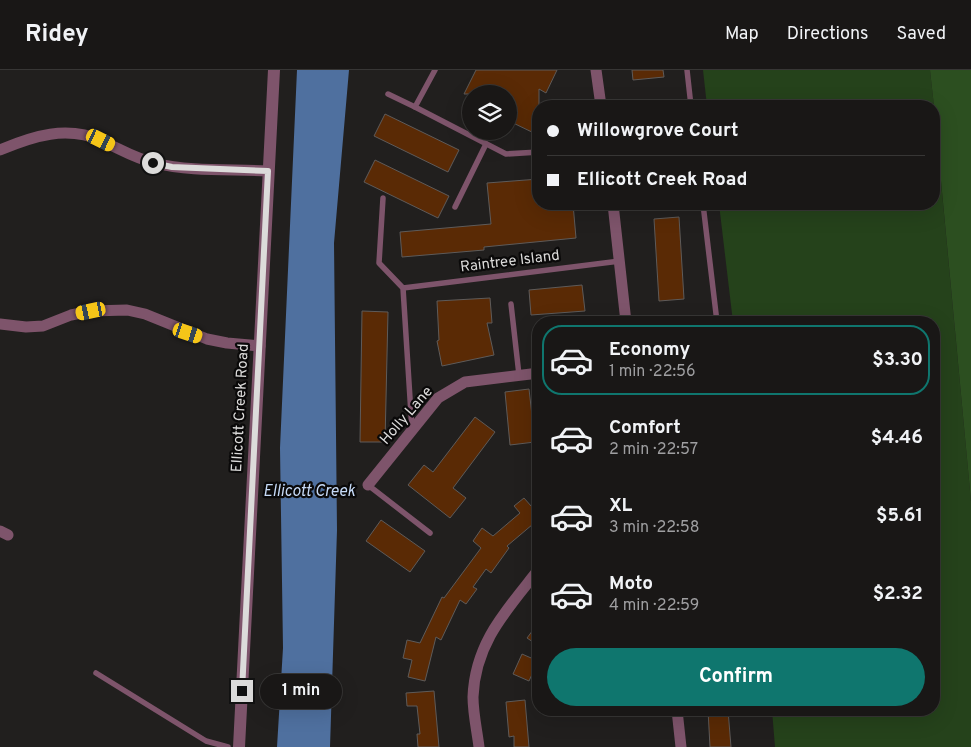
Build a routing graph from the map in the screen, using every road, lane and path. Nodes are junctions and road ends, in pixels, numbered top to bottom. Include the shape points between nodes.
1 (274, 70) edge
2 (435, 70) edge
3 (596, 70) edge
4 (687, 70) edge
5 (388, 94) dead end
6 (600, 100) edge
7 (690, 100) edge
8 (415, 107) junction
9 (486, 144) junction
10 (0, 150) edge
11 (532, 152) edge
12 (268, 171) junction
13 (383, 198) dead end
14 (455, 208) dead end
15 (614, 210) edge
16 (704, 210) edge
17 (620, 261) junction
18 (403, 288) junction
19 (511, 304) dead end
20 (625, 316) edge
21 (716, 316) edge
22 (0, 324) edge
23 (260, 346) junction
24 (532, 374) edge
25 (519, 375) junction
26 (412, 432) junction
27 (368, 485) joint
28 (430, 533) dead end
29 (532, 578) edge
30 (96, 673) dead end
31 (678, 716) edge
32 (228, 747) edge
33 (239, 747) edge
34 (478, 747) edge
35 (682, 747) edge

1 - 12 street, Ellicott Creek Road
2 - 8 lane
3 - 6 street
4 - 7 lane
5 - 8 lane
8 - 9 lane
9 - 11 lane via 506,154
9 - 14 lane
10 - 12 street via 30,138 64,133 101,140 135,157 172,167
12 - 23 street, Ellicott Creek Road
13 - 18 lane via 379,263
15 - 17 street
16 - 21 lane
17 - 18 lane, Raintree Island
17 - 20 street
18 - 26 lane
19 - 25 lane
22 - 23 street via 43,326 91,311 127,310 146,314 207,339
23 - 33 street, Ellicott Creek Road
24 - 25 street, Holly Lane
25 - 26 street, Holly Lane via 465,382 438,398
26 - 27 street, Holly Lane
27 - 28 lane
29 - 34 street via 494,626 478,661 473,699
30 - 32 lane via 206,741
31 - 35 street

